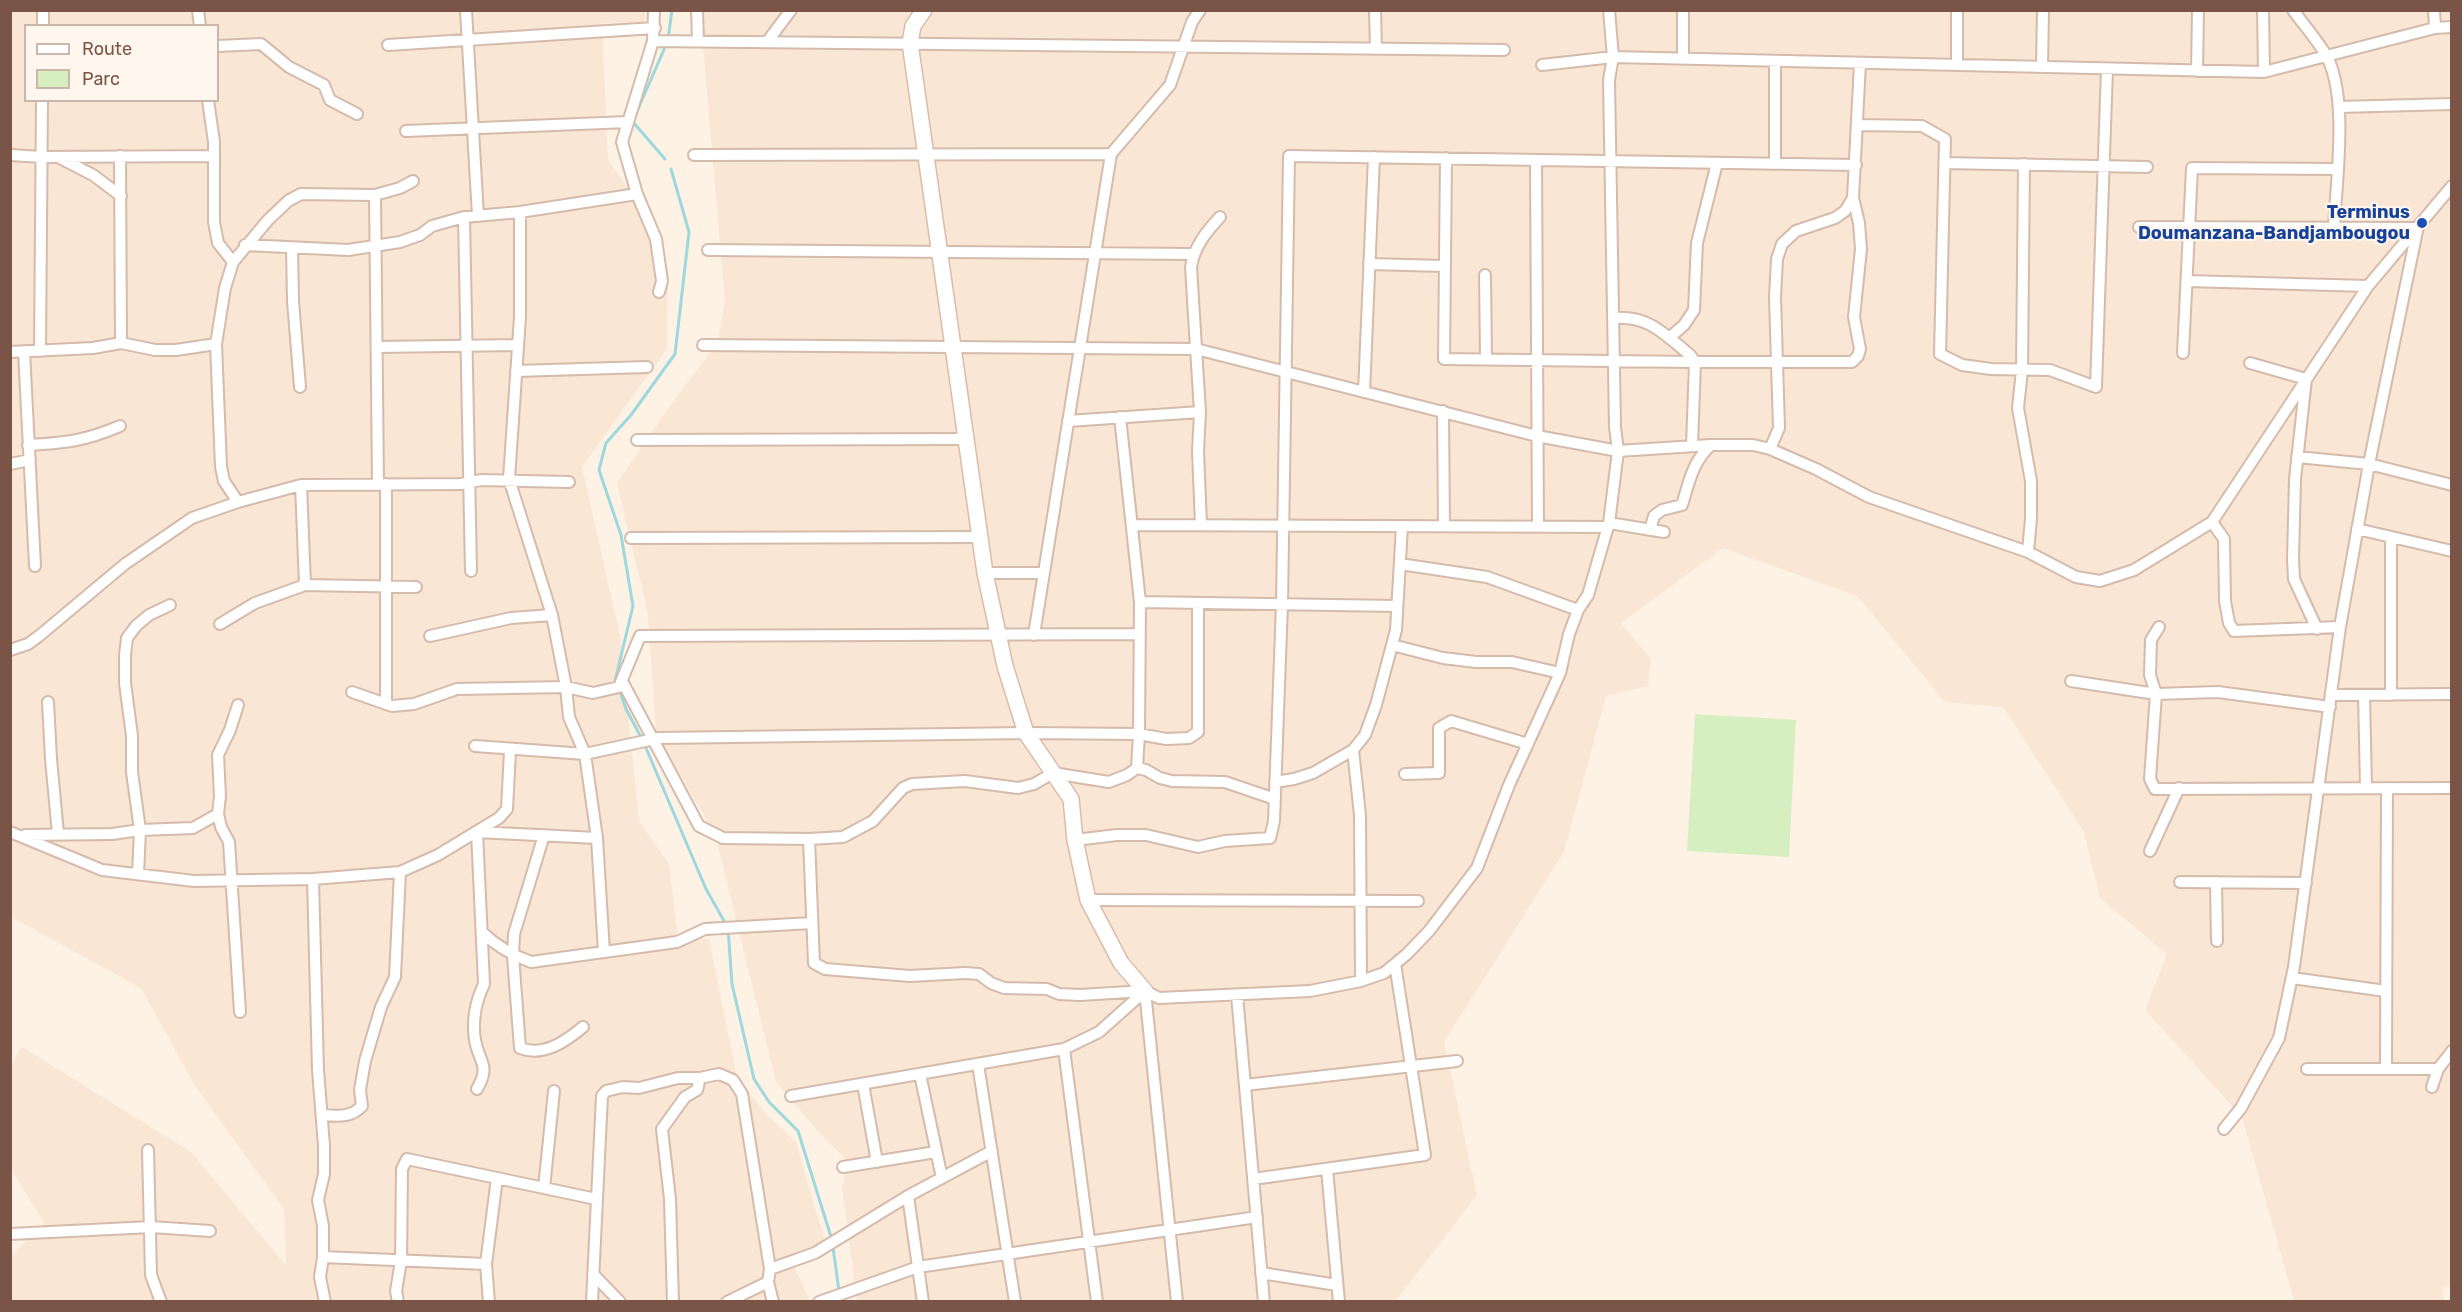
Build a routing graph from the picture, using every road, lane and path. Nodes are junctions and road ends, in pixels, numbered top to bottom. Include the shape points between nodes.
1 (466, 10) edge
2 (654, 10) edge
3 (697, 10) edge
4 (791, 10) edge
5 (924, 10) edge
6 (1200, 10) edge
7 (1375, 10) edge
8 (1609, 10) edge
9 (1683, 10) edge
10 (1957, 10) edge
11 (2043, 10) edge
12 (2198, 10) edge
13 (2263, 10) edge
14 (2293, 10) edge
15 (2434, 10) edge
16 (2451, 27) edge
17 (655, 28) junction
18 (2434, 28) junction
19 (469, 40) junction
20 (653, 40) junction
21 (698, 41) junction
22 (767, 42) junction
23 (910, 43) junction
24 (388, 45) dead end
25 (219, 46) edge
26 (1182, 46) junction
27 (1376, 49) junction
28 (1504, 50) dead end
29 (2326, 56) junction
30 (1613, 57) junction
31 (1683, 59) junction
32 (1775, 61) junction
33 (1860, 63) junction
34 (1542, 65) dead end
35 (1957, 65) junction
36 (2042, 67) junction
37 (2107, 69) junction
38 (2197, 71) junction
39 (2264, 72) junction
40 (42, 102) edge
41 (208, 102) edge
42 (2451, 104) edge
43 (2339, 107) junction
44 (357, 114) dead end
45 (628, 122) junction
46 (1857, 125) junction
47 (473, 128) junction
48 (406, 131) dead end
49 (10, 154) edge
50 (694, 154) dead end
51 (925, 154) junction
52 (1111, 154) junction
53 (120, 156) junction
54 (214, 156) junction
55 (42, 157) junction
56 (58, 157) junction
57 (1374, 157) junction
58 (1446, 158) junction
59 (1536, 160) junction
60 (1610, 161) junction
61 (1717, 163) junction
62 (1944, 163) junction
63 (1775, 164) junction
64 (1856, 165) junction
65 (2024, 165) junction
66 (2104, 166) junction
67 (2147, 167) dead end
68 (2337, 168) junction
69 (413, 181) dead end
70 (2451, 186) edge
71 (637, 194) junction
72 (375, 195) junction
73 (121, 196) junction
74 (1853, 198) junction
75 (520, 212) junction
76 (477, 216) junction
77 (464, 217) junction
78 (1220, 217) dead end
79 (2139, 227) dead end
80 (2189, 227) junction
81 (2334, 228) junction
82 (2418, 228) junction
83 (245, 245) junction
84 (376, 245) junction
85 (292, 248) junction
86 (708, 250) dead end
87 (939, 252) junction
88 (1095, 253) junction
89 (1193, 254) junction
90 (233, 262) junction
91 (1369, 264) junction
92 (1445, 266) junction
93 (1485, 275) dead end
94 (2187, 281) junction
95 (2368, 286) junction
96 (659, 292) dead end
97 (1613, 318) junction
98 (1669, 338) junction
99 (122, 344) junction
100 (216, 344) junction
101 (518, 345) junction
102 (703, 345) dead end
103 (467, 346) junction
104 (377, 347) junction
105 (952, 347) junction
106 (1080, 348) junction
107 (1196, 349) junction
108 (24, 351) junction
109 (40, 351) junction
110 (10, 352) edge
111 (2183, 353) dead end
112 (1486, 359) junction
113 (1537, 359) junction
114 (1614, 361) junction
115 (1695, 362) junction
116 (1777, 362) junction
117 (2250, 363) dead end
118 (647, 367) dead end
119 (2022, 370) junction
120 (516, 371) junction
121 (1284, 373) junction
122 (2306, 379) junction
123 (300, 387) dead end
124 (1364, 392) junction
125 (1443, 411) junction
126 (1200, 412) junction
127 (1120, 417) junction
128 (1068, 421) junction
129 (120, 426) dead end
130 (1537, 436) junction
131 (966, 439) junction
132 (637, 440) dead end
133 (28, 445) junction
134 (1711, 445) junction
135 (1692, 446) junction
136 (1770, 449) junction
137 (1618, 451) junction
138 (2297, 457) junction
139 (30, 460) junction
140 (10, 464) edge
141 (2369, 464) junction
142 (509, 479) junction
143 (470, 482) junction
144 (569, 482) dead end
145 (382, 484) junction
146 (301, 485) junction
147 (2451, 485) edge
148 (238, 502) junction
149 (2212, 522) junction
150 (1132, 525) junction
151 (1201, 525) junction
152 (1282, 525) junction
153 (1608, 525) junction
154 (1402, 526) junction
155 (1444, 526) junction
156 (1538, 526) junction
157 (2357, 529) junction
158 (1650, 530) junction
159 (1664, 532) dead end
160 (979, 537) junction
161 (2391, 537) junction
162 (631, 538) dead end
163 (2451, 551) edge
164 (2028, 552) junction
165 (1400, 564) junction
166 (35, 566) dead end
167 (471, 571) dead end
168 (985, 573) junction
169 (1044, 573) junction
170 (305, 585) junction
171 (386, 586) junction
172 (416, 587) dead end
173 (1140, 602) junction
174 (1198, 603) junction
175 (170, 604) dead end
176 (1282, 604) junction
177 (1397, 606) junction
178 (1578, 610) junction
179 (552, 615) junction
180 (220, 624) dead end
181 (2159, 627) dead end
182 (2340, 627) junction
183 (2317, 629) junction
184 (1138, 634) junction
185 (998, 635) junction
186 (1034, 635) junction
187 (430, 636) dead end
188 (1392, 645) junction
189 (10, 650) edge
190 (1560, 673) junction
191 (622, 681) junction
192 (2071, 681) dead end
193 (566, 687) junction
194 (352, 692) dead end
195 (2156, 694) junction
196 (2391, 694) junction
197 (2451, 694) edge
198 (2364, 695) junction
199 (2331, 701) junction
200 (48, 702) dead end
201 (386, 704) junction
202 (238, 705) dead end
203 (1026, 733) junction
204 (1139, 734) junction
205 (654, 739) junction
206 (1528, 744) junction
207 (475, 746) dead end
208 (1353, 750) junction
209 (510, 751) junction
210 (585, 754) junction
211 (1137, 768) junction
212 (1053, 773) junction
213 (1405, 774) dead end
214 (1275, 782) junction
215 (2178, 788) junction
216 (2320, 788) junction
217 (2366, 788) junction
218 (2387, 788) junction
219 (2451, 788) edge
220 (1275, 799) junction
221 (218, 814) junction
222 (140, 830) junction
223 (477, 832) junction
224 (15, 834) edge
225 (58, 834) junction
226 (544, 835) junction
227 (597, 838) junction
228 (809, 839) junction
229 (1075, 840) junction
230 (2150, 851) dead end
231 (400, 872) junction
232 (138, 874) junction
233 (314, 879) junction
234 (233, 880) junction
235 (2180, 882) dead end
236 (2216, 882) junction
237 (2306, 883) junction
238 (1088, 900) junction
239 (1360, 900) junction
240 (1418, 901) dead end
241 (812, 923) junction
242 (482, 933) junction
243 (2217, 941) dead end
244 (604, 952) junction
245 (513, 956) junction
246 (1395, 964) junction
247 (2292, 978) junction
248 (1361, 981) junction
249 (1145, 991) junction
250 (2386, 991) junction
251 (1237, 994) junction
252 (240, 1012) dead end
253 (583, 1027) dead end
254 (1064, 1049) junction
255 (2451, 1051) edge
256 (1456, 1061) dead end
257 (978, 1064) junction
258 (1411, 1066) junction
259 (2307, 1069) dead end
260 (2386, 1069) junction
261 (2438, 1069) junction
262 (920, 1074) junction
263 (700, 1078) junction
264 (863, 1084) junction
265 (1245, 1085) junction
266 (2432, 1087) dead end
267 (477, 1089) dead end
268 (554, 1091) dead end
269 (791, 1096) dead end
270 (322, 1115) junction
271 (2224, 1129) dead end
272 (148, 1150) dead end
273 (992, 1151) junction
274 (936, 1152) junction
275 (877, 1162) junction
276 (843, 1167) dead end
277 (1327, 1169) junction
278 (497, 1178) junction
279 (942, 1178) junction
280 (1253, 1179) junction
281 (544, 1188) junction
282 (908, 1197) junction
283 (596, 1199) junction
284 (1257, 1217) junction
285 (151, 1227) junction
286 (1169, 1230) junction
287 (210, 1231) dead end
288 (10, 1234) edge
289 (1089, 1242) junction
290 (1008, 1254) junction
291 (322, 1257) junction
292 (401, 1261) junction
293 (486, 1264) junction
294 (918, 1267) junction
295 (770, 1269) junction
296 (1261, 1272) junction
297 (593, 1274) junction
298 (768, 1282) junction
299 (1337, 1285) junction
300 (161, 1302) edge
301 (325, 1302) edge
302 (398, 1302) edge
303 (489, 1302) edge
304 (592, 1302) edge
305 (620, 1302) edge
306 (673, 1302) edge
307 (727, 1302) edge
308 (773, 1302) edge
309 (819, 1302) edge
310 (923, 1302) edge
311 (1015, 1302) edge
312 (1097, 1302) edge
313 (1177, 1302) edge
314 (1264, 1302) edge
315 (1339, 1302) edge

1 - 19 street
2 - 17 street
3 - 21 street
4 - 22 street
5 - 23 street via 913,26
6 - 26 street
7 - 27 street
8 - 30 street
9 - 31 street
10 - 35 street
11 - 36 street
12 - 38 street
13 - 39 street
14 - 29 street
15 - 18 street
16 - 18 street
17 - 19 street
17 - 20 street
18 - 29 street
19 - 24 street
19 - 47 street
20 - 21 street
20 - 45 street
21 - 22 street
22 - 23 street
23 - 26 street
23 - 51 street
25 - 44 street via 261,45 289,67 324,85 330,100
26 - 27 street
26 - 52 street via 1170,85
27 - 28 street
29 - 39 street
29 - 43 street
30 - 31 street
30 - 34 street
30 - 60 street via 1609,80
31 - 32 street
32 - 33 street
32 - 63 street
33 - 35 street
33 - 46 street
35 - 36 street
36 - 37 street
37 - 38 street
37 - 66 street
38 - 39 street
40 - 55 street
41 - 54 street
42 - 43 street
43 - 68 street
45 - 47 street
45 - 71 street via 622,142
46 - 62 street via 1922,126 1932,130 1945,139
46 - 64 street
47 - 48 street
47 - 76 street
49 - 55 street
50 - 51 street
51 - 52 street
51 - 87 street
52 - 88 street
53 - 54 street
53 - 56 street
53 - 73 street
54 - 90 street via 214,222 218,243
55 - 56 street
55 - 109 street
56 - 73 street via 93,175
57 - 58 street
57 - 91 street
57 - 121 street via 1289,156
58 - 59 street
58 - 92 street
59 - 60 street
59 - 113 street
60 - 61 street
60 - 97 street
61 - 63 street
61 - 98 street via 1697,243 1694,310 1684,326
62 - 65 street
62 - 119 street via 1940,354 1962,365
63 - 64 street
64 - 74 street
65 - 66 street
65 - 119 street
66 - 67 street
66 - 119 street via 2096,387 2050,370
68 - 80 street via 2192,168
68 - 81 street
69 - 72 street
70 - 82 street
71 - 75 street
71 - 96 street via 659,249
72 - 83 street via 301,194 288,201
72 - 84 street
73 - 99 street
74 - 116 street via 1845,212 1796,231 1782,244 1776,269
74 - 116 street via 1861,249 1854,317 1858,356 1852,362
75 - 76 street
75 - 101 street
76 - 77 street
77 - 84 street via 432,226 420,236
77 - 103 street
78 - 89 street
79 - 80 street
80 - 81 street
80 - 94 street
81 - 82 street
82 - 95 street
82 - 141 street
83 - 85 street
83 - 90 street
84 - 85 street via 348,250
84 - 104 street
85 - 123 street
86 - 87 street
87 - 88 street
87 - 105 street
88 - 89 street
88 - 106 street
89 - 107 street
90 - 100 street
91 - 92 street
91 - 124 street
92 - 112 street via 1444,359
93 - 112 street
94 - 95 street
94 - 111 street
95 - 122 street
97 - 98 street via 1643,320
97 - 114 street
98 - 115 street
99 - 100 street via 165,350
99 - 109 street
100 - 148 street via 221,467 224,481
101 - 103 street
101 - 120 street
102 - 105 street
103 - 104 street
103 - 143 street
104 - 145 street
105 - 106 street
105 - 131 street
106 - 107 street
106 - 128 street
107 - 121 street
107 - 126 street
108 - 109 street
108 - 110 street
108 - 133 street
112 - 113 street
113 - 114 street
113 - 130 street
114 - 115 street
114 - 137 street
115 - 116 street
115 - 135 street
116 - 136 street via 1779,428
117 - 122 street
118 - 120 street
119 - 164 street via 2018,408 2031,482
120 - 142 street
121 - 124 street
121 - 152 street
122 - 138 street
122 - 149 street
124 - 125 street
125 - 130 street
125 - 155 street
126 - 127 street
126 - 151 street
127 - 128 street
127 - 150 street
128 - 169 street
129 - 133 street via 74,442
130 - 137 street
130 - 156 street
131 - 132 street
131 - 160 street
133 - 139 street
134 - 135 street
134 - 136 street
134 - 158 street via 1700,454 1692,470 1682,505 1654,516
135 - 137 street
136 - 164 street via 1869,497
137 - 153 street
138 - 141 street
138 - 183 street via 2294,579
139 - 140 street
139 - 166 street
141 - 147 street
141 - 157 street
142 - 143 street
142 - 144 street
142 - 179 street
143 - 145 street
143 - 167 street
145 - 146 street
145 - 171 street
146 - 148 street
146 - 170 street
148 - 189 street via 192,518 125,564 28,644
149 - 164 street via 2134,570 2100,580 2076,577
149 - 183 street via 2224,539 2225,601 2229,623 2235,631
150 - 151 street
150 - 173 street
151 - 152 street
152 - 154 street
152 - 176 street
153 - 156 street
153 - 158 street
153 - 178 street via 1588,595
154 - 155 street
154 - 165 street
155 - 156 street
157 - 161 street
157 - 182 street
158 - 159 street
160 - 162 street
160 - 168 street
161 - 163 street
161 - 196 street
165 - 177 street
165 - 178 street via 1487,577
168 - 169 street
168 - 185 street
169 - 186 street
170 - 171 street
170 - 180 street via 255,603
171 - 172 street
171 - 201 street
173 - 174 street
173 - 184 street
174 - 176 street
174 - 204 street via 1198,732 1189,738 1166,739
175 - 222 street via 136,626 128,638 125,655 132,772
176 - 177 street
176 - 214 street
177 - 188 street
178 - 190 street
179 - 187 street via 511,618
179 - 193 street
181 - 195 street via 2151,640 2150,675
182 - 183 street
182 - 199 street
184 - 186 street
184 - 204 street
185 - 186 street
185 - 191 street via 640,636
185 - 203 street
188 - 190 street via 1443,658 1512,662
188 - 208 street via 1365,735
190 - 206 street
191 - 193 street via 619,687 593,693
191 - 205 street
192 - 195 street
193 - 201 street via 457,689 414,704
193 - 210 street via 568,717
194 - 201 street
195 - 199 street via 2218,692
195 - 215 street via 2150,779 2155,789
196 - 197 street
196 - 198 street
198 - 199 street
198 - 217 street
199 - 216 street
200 - 225 street
202 - 221 street via 218,755
203 - 204 street
203 - 205 street
203 - 212 street
204 - 211 street
205 - 210 street
205 - 228 street via 699,826 723,837
206 - 213 street via 1451,722 1439,728 1439,773
206 - 246 street via 1477,868 1429,931
207 - 209 street
208 - 214 street via 1313,773
208 - 239 street via 1360,815
209 - 210 street
209 - 223 street via 507,809 499,819
210 - 227 street
211 - 212 street via 1109,782
211 - 220 street via 1172,781 1225,782
212 - 228 street via 1018,788 965,781 912,784 903,788 873,821 843,837
212 - 229 street via 1071,799
214 - 220 street
215 - 216 street
215 - 230 street
216 - 217 street
216 - 237 street
217 - 218 street
218 - 219 street
218 - 250 street
220 - 229 street via 1270,838 1197,847 1146,835
221 - 222 street via 193,828
221 - 234 street via 229,842
222 - 225 street
222 - 232 street
223 - 226 street
223 - 231 street
223 - 242 street
224 - 225 street
224 - 232 street via 102,870
226 - 227 street
226 - 245 street via 514,934
227 - 244 street
228 - 241 street
229 - 238 street
231 - 233 street
231 - 270 street via 395,977 381,1007 365,1061 360,1089 362,1106 357,1113 346,1116
232 - 234 street via 194,881
233 - 234 street
233 - 270 street
234 - 252 street
235 - 236 street
236 - 237 street
236 - 243 street
237 - 247 street
238 - 239 street
238 - 249 street via 1121,963
239 - 240 street
239 - 248 street
241 - 244 street via 705,929 677,942
241 - 249 street via 814,963 825,969 910,975 972,973 1004,988 1069,994
242 - 245 street
242 - 267 street via 484,984 477,1001 475,1041 485,1066
244 - 245 street via 531,962
245 - 253 street via 520,1048 557,1045
246 - 248 street via 1384,973
246 - 258 street
247 - 250 street
247 - 271 street via 2279,1038 2241,1108
248 - 251 street via 1310,991
249 - 251 street via 1159,998
249 - 254 street via 1099,1032
249 - 286 street
250 - 260 street
251 - 265 street
254 - 257 street
254 - 289 street
255 - 261 street
256 - 258 street
257 - 262 street
257 - 273 street
258 - 265 street
258 - 277 street via 1425,1155
259 - 260 street
260 - 261 street
261 - 266 street
262 - 264 street
262 - 274 street
263 - 283 street via 678,1077 639,1088 606,1091 601,1105
263 - 295 street via 719,1074 733,1080 742,1094
263 - 306 street via 697,1090 685,1097 662,1129 670,1199
264 - 269 street
264 - 275 street
265 - 280 street
268 - 281 street
270 - 291 street via 324,1174 318,1200
272 - 285 street
273 - 279 street
273 - 290 street
274 - 275 street
274 - 279 street
275 - 276 street
277 - 280 street
277 - 299 street
278 - 281 street
278 - 292 street via 407,1159 402,1169
278 - 293 street
279 - 282 street
280 - 284 street
281 - 283 street
282 - 294 street
282 - 295 street via 815,1253
283 - 297 street
284 - 286 street
284 - 296 street
285 - 287 street
285 - 288 street
285 - 300 street via 151,1275
286 - 289 street
286 - 313 street
289 - 290 street
289 - 312 street
290 - 294 street
290 - 311 street
291 - 292 street
291 - 301 street via 320,1277
292 - 293 street
292 - 302 street
293 - 303 street
294 - 309 street
294 - 310 street
295 - 298 street
296 - 299 street
296 - 314 street
297 - 304 street
297 - 305 street
298 - 307 street
298 - 308 street
299 - 315 street

